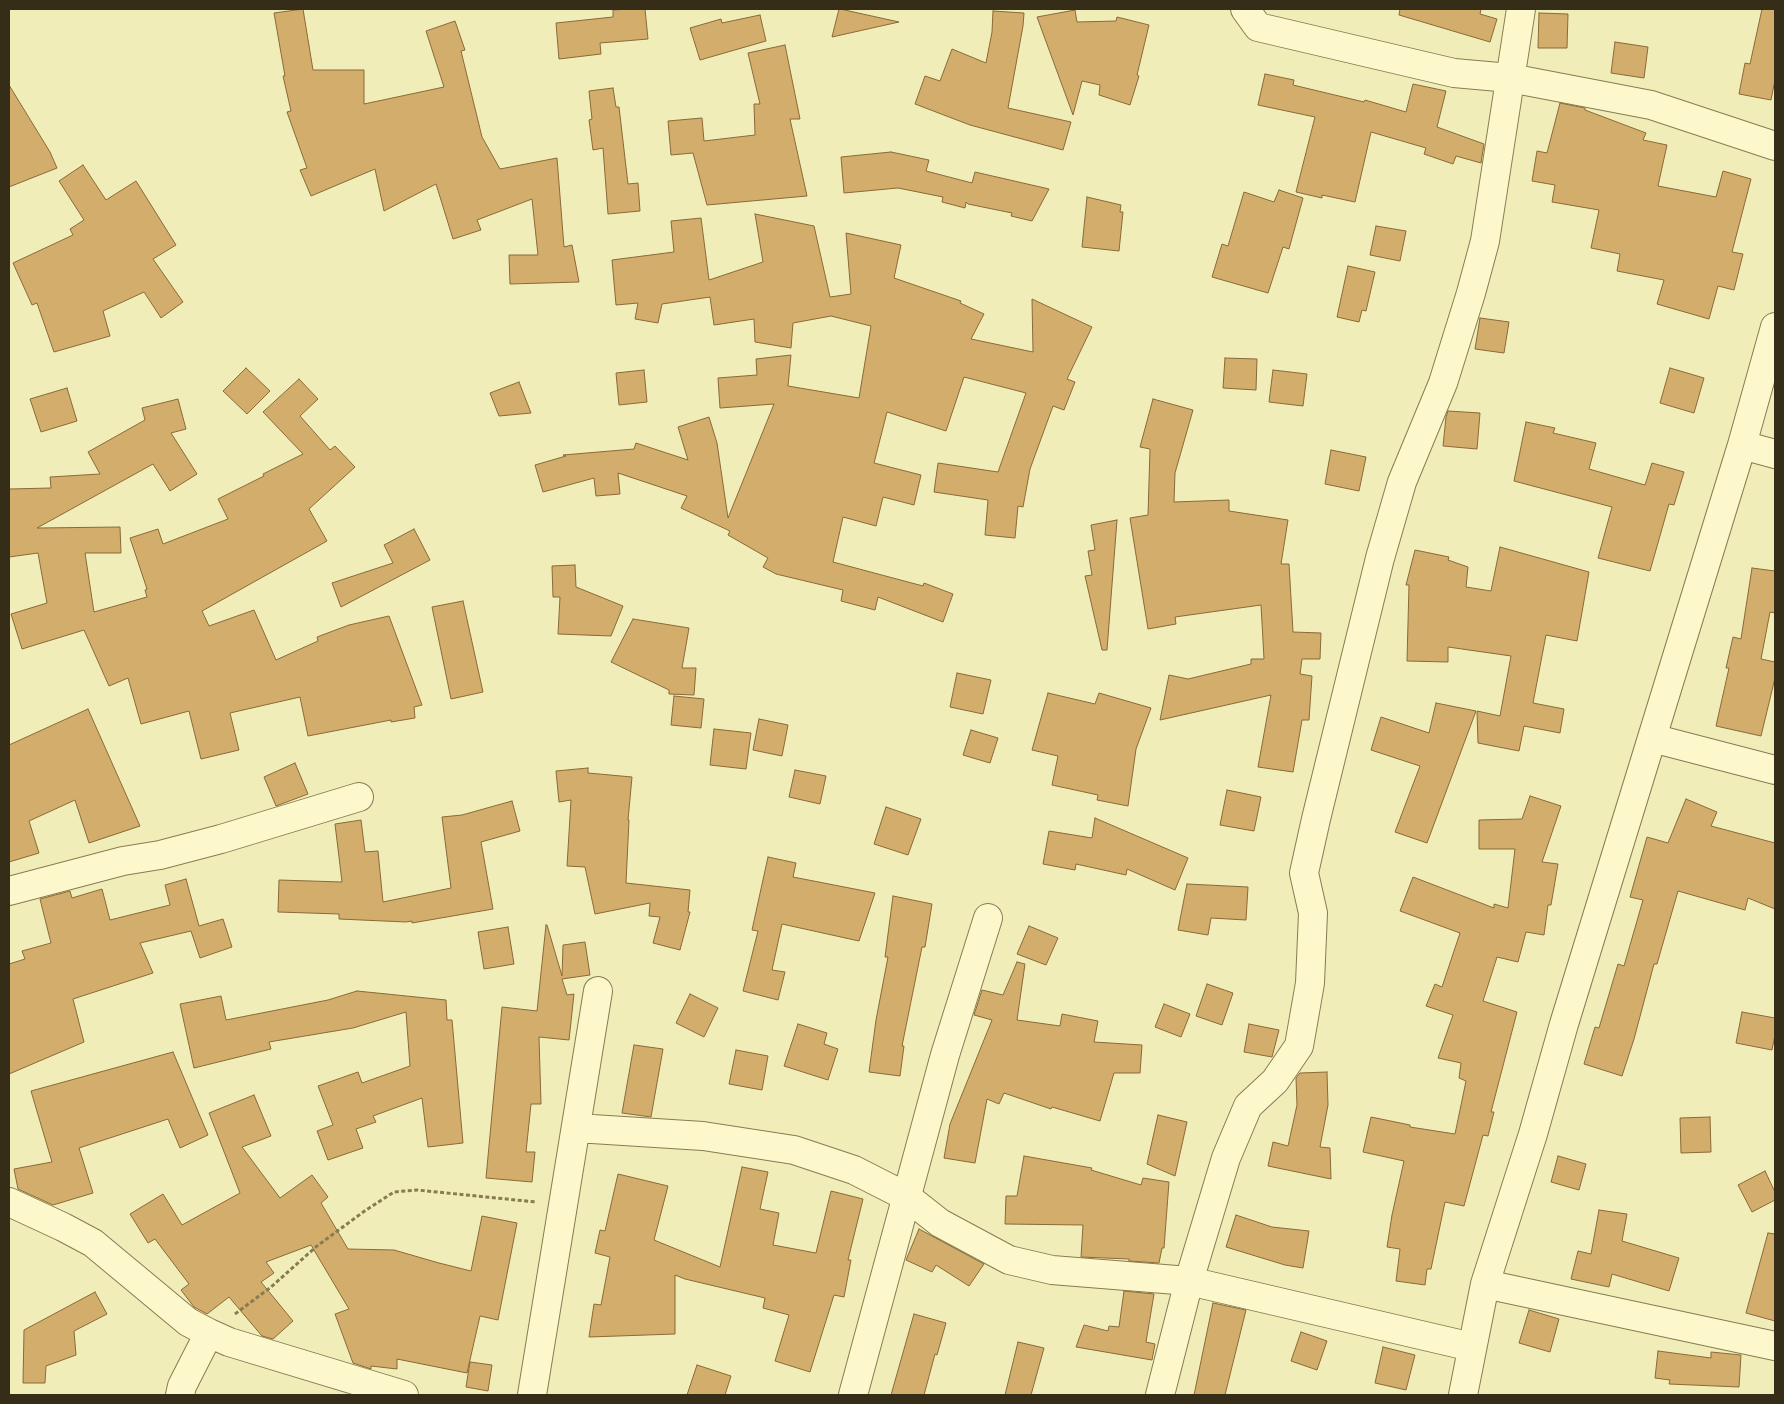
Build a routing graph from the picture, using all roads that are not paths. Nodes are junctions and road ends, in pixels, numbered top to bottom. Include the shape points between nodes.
1 (1245, 9) edge
2 (1520, 9) edge
3 (1510, 78) junction
4 (1775, 146) edge
5 (1775, 327) edge
6 (1742, 445) junction
7 (1775, 454) edge
8 (1652, 738) junction
9 (1775, 770) edge
10 (359, 797) dead end
11 (9, 891) edge
12 (988, 918) dead end
13 (598, 991) dead end
14 (576, 1128) junction
15 (906, 1197) junction
16 (9, 1202) edge
17 (1189, 1282) junction
18 (1485, 1284) junction
19 (209, 1333) junction
20 (1775, 1346) edge
21 (1472, 1347) junction
22 (180, 1395) edge
23 (404, 1395) edge
24 (532, 1395) edge
25 (853, 1395) edge
26 (1160, 1395) edge
27 (1463, 1395) edge

1 - 3 street via 1258,27 1454,73
2 - 3 street
3 - 4 street via 1651,105
3 - 17 street via 1480,258 1442,383 1402,482 1380,558 1304,873 1313,913 1310,983 1299,1046 1275,1082 1248,1106 1226,1158
5 - 6 street
6 - 7 street
6 - 8 street
8 - 9 street
8 - 18 street
10 - 11 street via 221,839
12 - 15 street via 945,1055
13 - 14 street
14 - 15 street via 703,1136 794,1150 854,1170
14 - 24 street
15 - 17 street via 940,1223 1009,1260 1052,1270
15 - 25 street
16 - 19 street via 93,1243 188,1322
17 - 21 street
17 - 26 street
18 - 20 street
18 - 21 street
19 - 22 street
19 - 23 street via 229,1342
21 - 27 street

